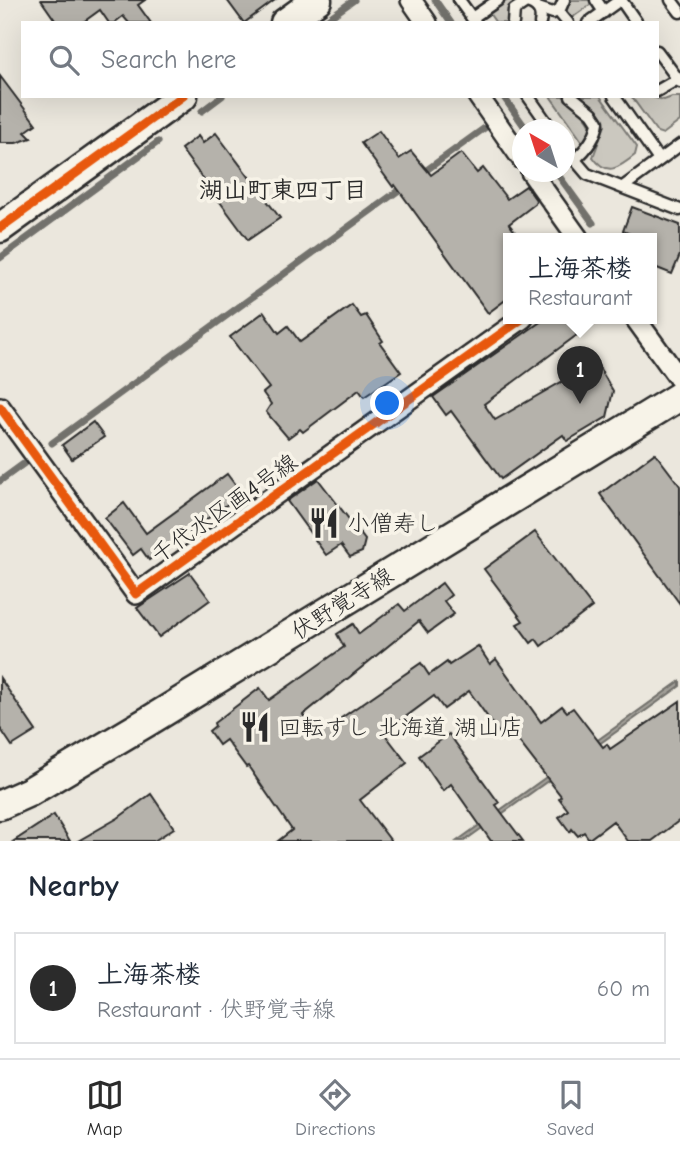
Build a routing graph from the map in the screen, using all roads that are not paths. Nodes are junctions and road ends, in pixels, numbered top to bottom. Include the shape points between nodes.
1 (317, 0) edge
2 (411, 0) edge
3 (459, 0) edge
4 (498, 0) edge
5 (564, 0) edge
6 (596, 0) edge
7 (620, 0) edge
8 (671, 0) edge
9 (537, 4) edge
10 (558, 10) junction
11 (604, 12) junction
12 (680, 12) edge
13 (288, 21) edge
14 (426, 21) edge
15 (474, 21) edge
16 (513, 21) edge
17 (540, 21) edge
18 (566, 21) edge
19 (591, 21) edge
20 (636, 21) edge
21 (659, 54) edge
22 (679, 81) edge
23 (659, 90) edge
24 (180, 98) edge
25 (479, 98) edge
26 (529, 98) edge
27 (573, 98) edge
28 (615, 98) edge
29 (544, 119) edge
30 (512, 144) edge
31 (680, 145) edge
32 (575, 158) edge
33 (659, 160) junction
34 (575, 162) edge
35 (538, 182) edge
36 (623, 187) junction
37 (680, 210) edge
38 (0, 228) edge
39 (574, 233) edge
40 (515, 324) edge
41 (639, 324) edge
42 (680, 380) edge
43 (680, 396) edge
44 (0, 407) edge
45 (0, 805) edge

1 - 13 main road
2 - 14 street
3 - 15 lane
4 - 15 lane
5 - 10 lane
6 - 11 lane
7 - 11 lane
7 - 20 lane
8 - 12 lane
9 - 10 lane via 548,13
9 - 16 lane via 521,4 514,10
9 - 17 lane
10 - 18 lane
11 - 19 lane
21 - 22 lane
22 - 23 lane
24 - 38 main road
25 - 30 street
26 - 29 lane
27 - 32 lane via 598,122 588,147
28 - 33 lane
31 - 33 lane
33 - 36 lane
34 - 36 lane via 587,174
35 - 39 street
36 - 37 lane
40 - 44 street, 千代水区画4号線 via 136,594
41 - 42 street
43 - 45 main road, 伏野覚寺線 via 152,719

